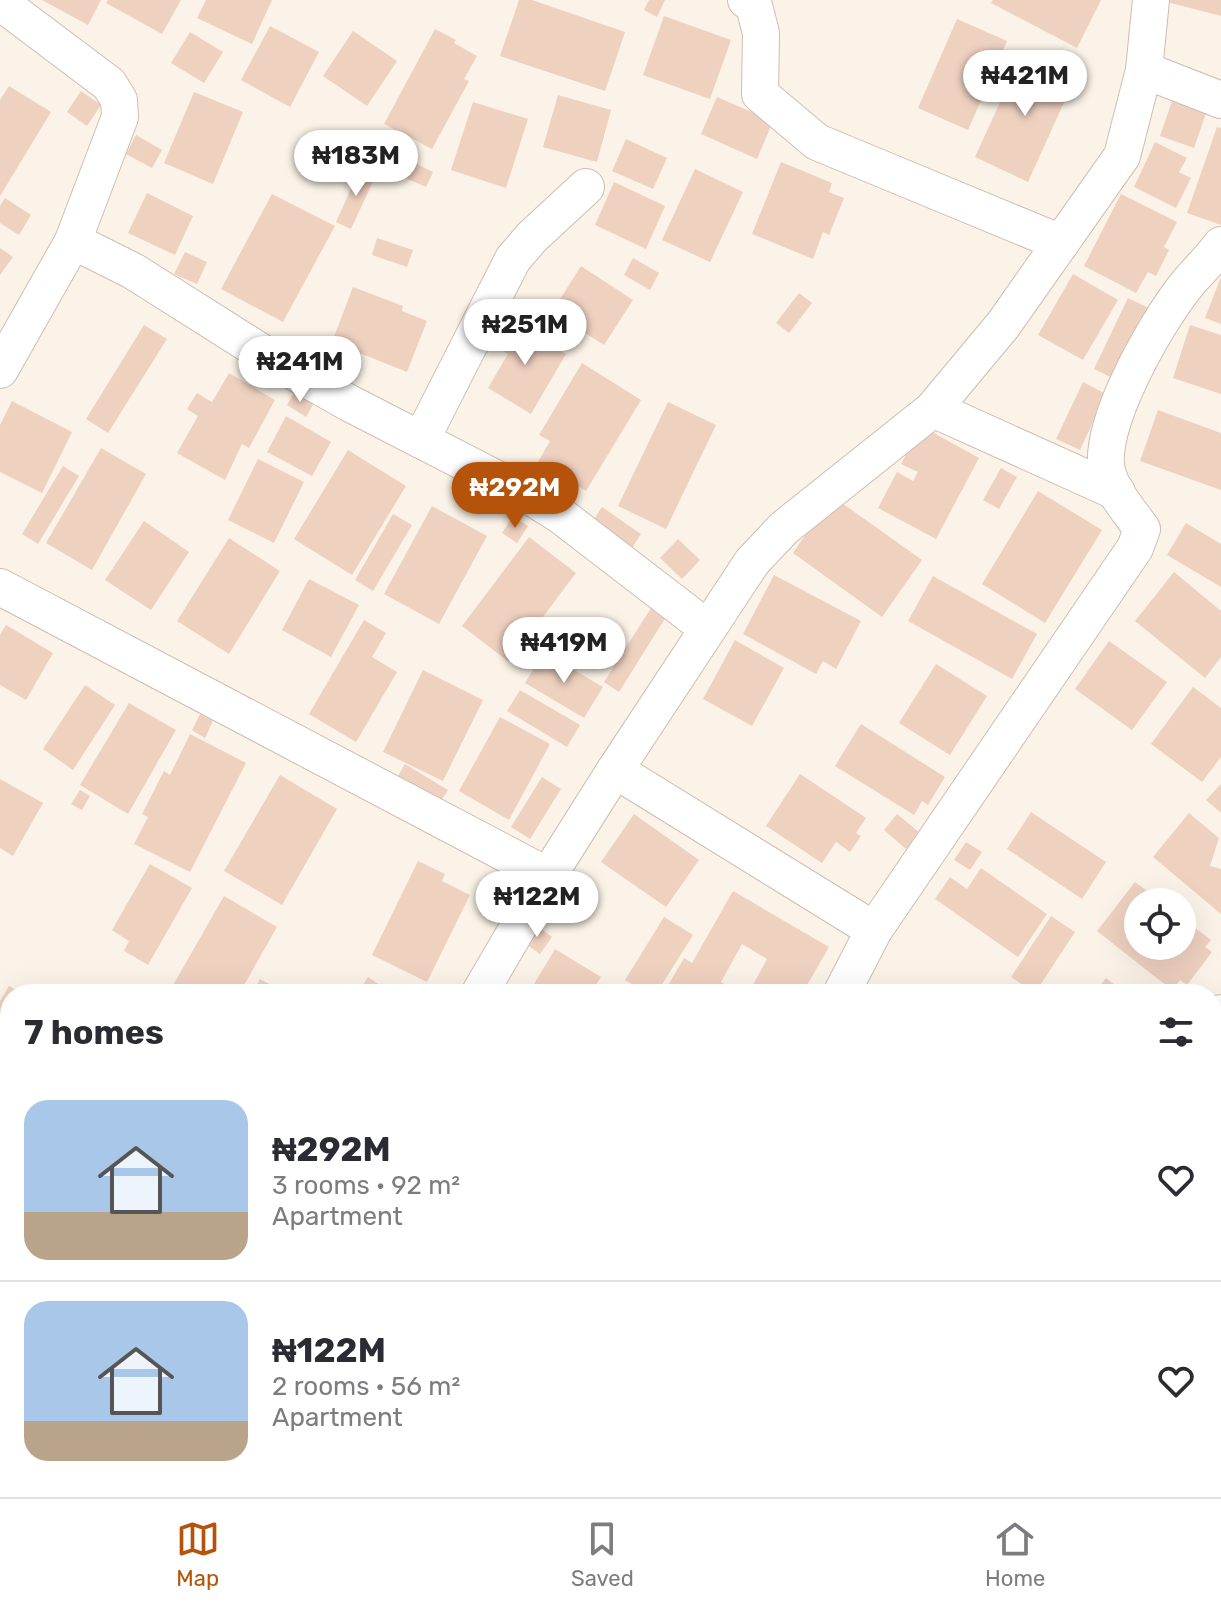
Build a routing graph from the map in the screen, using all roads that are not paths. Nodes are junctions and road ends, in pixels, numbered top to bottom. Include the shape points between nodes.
1 (746, 0) edge
2 (1151, 0) edge
3 (0, 2) edge
4 (1144, 70) junction
5 (1221, 100) edge
6 (586, 187) dead end
7 (73, 241) junction
8 (1061, 243) junction
9 (1221, 245) edge
10 (0, 370) edge
11 (933, 409) junction
12 (421, 440) junction
13 (1117, 492) junction
14 (0, 587) edge
15 (707, 628) junction
16 (615, 770) junction
17 (548, 876) junction
18 (874, 930) junction
19 (485, 984) edge
20 (846, 984) edge

1 - 8 street via 753,2 761,33 760,94 817,142
2 - 4 street
3 - 7 street via 109,84 119,100 120,117
4 - 5 street
4 - 8 street via 1122,156
6 - 12 street via 513,259
7 - 10 street
7 - 12 street via 133,271 294,372
8 - 11 street via 1003,325
9 - 13 street via 1181,291 1132,372 1109,436 1106,461
11 - 13 street
11 - 15 street via 784,528 752,562
12 - 15 street via 560,515
13 - 18 street via 1142,529 1135,548
14 - 17 street
15 - 16 street
16 - 17 street
16 - 18 street
17 - 19 street
18 - 20 street

